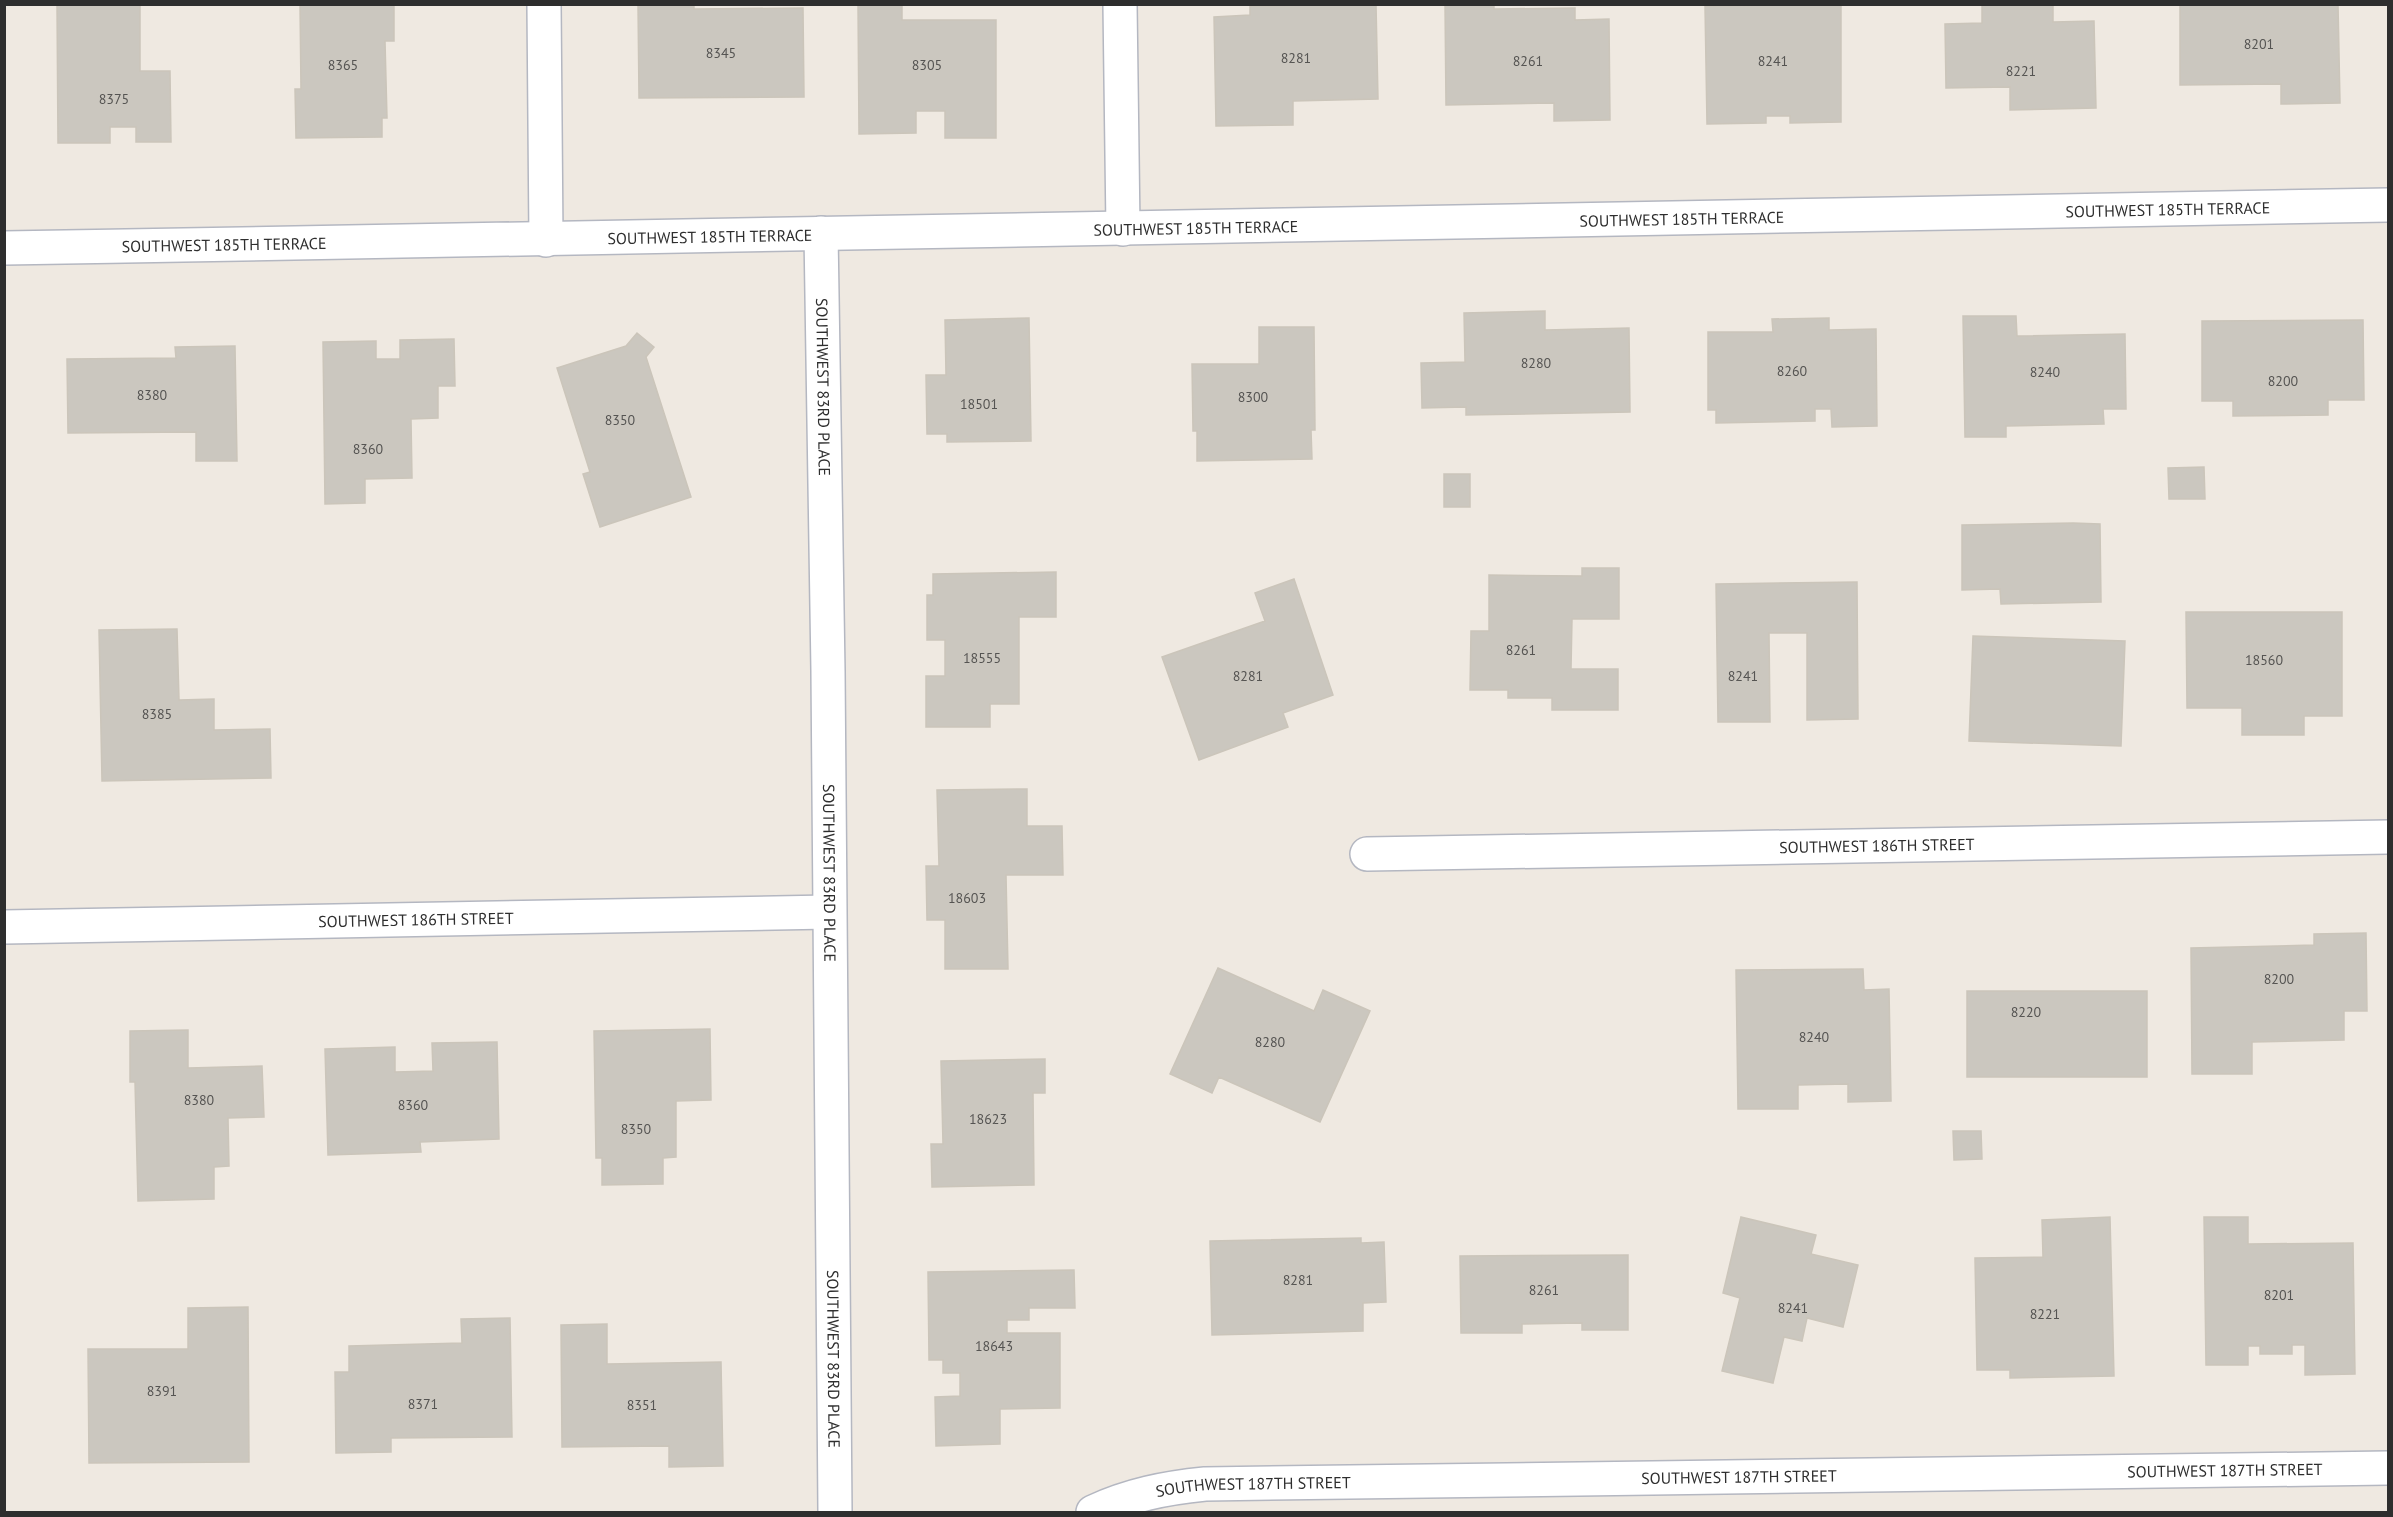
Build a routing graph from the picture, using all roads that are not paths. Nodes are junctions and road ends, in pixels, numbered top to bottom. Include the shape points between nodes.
1 (544, 4) edge
2 (1120, 4) edge
3 (2388, 205) edge
4 (1123, 229) junction
5 (821, 233) junction
6 (546, 240) junction
7 (4, 248) edge
8 (2388, 837) edge
9 (1366, 854) dead end
10 (829, 912) junction
11 (4, 927) edge
12 (2388, 1468) edge
13 (835, 1512) edge
14 (1093, 1512) edge

1 - 6 street
2 - 4 street
3 - 4 street, SOUTHWEST 185TH TERRACE
4 - 5 street, SOUTHWEST 185TH TERRACE
5 - 6 street, SOUTHWEST 185TH TERRACE
5 - 10 street, SOUTHWEST 83RD PLACE
6 - 7 street, SOUTHWEST 185TH TERRACE
8 - 9 street, SOUTHWEST 186TH STREET
10 - 11 street, SOUTHWEST 186TH STREET
10 - 13 street, SOUTHWEST 83RD PLACE
12 - 14 street, SOUTHWEST 187TH STREET via 1205,1484 1127,1497

